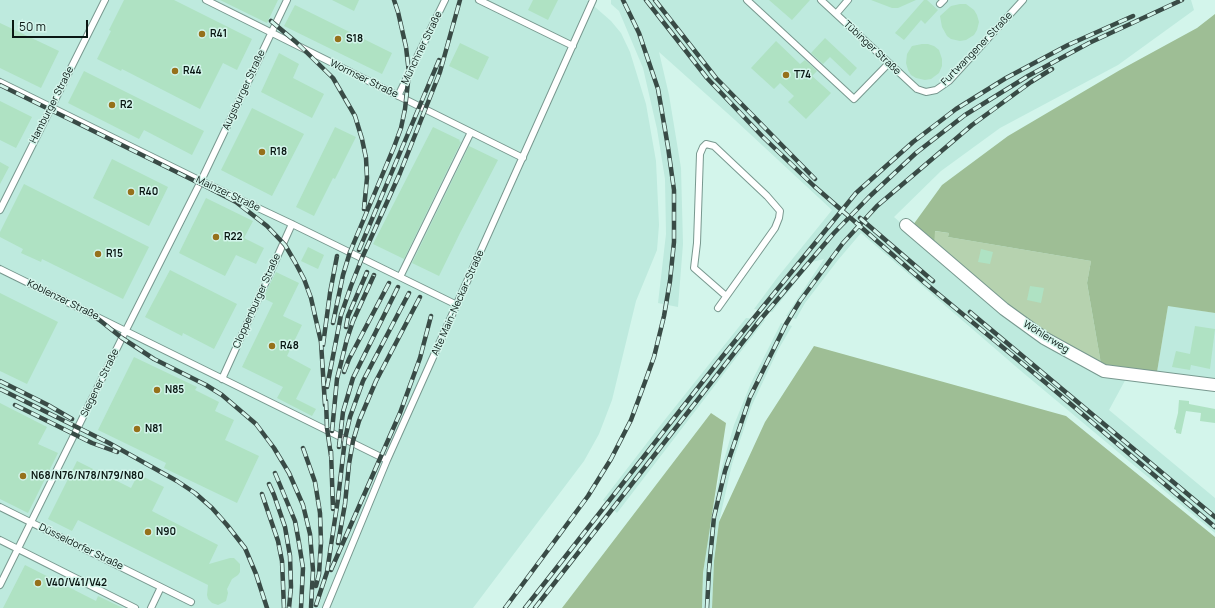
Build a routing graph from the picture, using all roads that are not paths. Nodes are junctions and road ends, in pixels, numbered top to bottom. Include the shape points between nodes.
1 (105, 0) edge
2 (206, 0) edge
3 (287, 0) edge
4 (445, 0) edge
5 (479, 0) edge
6 (593, 0) edge
7 (747, 0) edge
8 (821, 0) edge
9 (848, 0) edge
10 (1023, 0) edge
11 (836, 14) junction
12 (271, 33) junction
13 (573, 46) junction
14 (889, 63) junction
15 (0, 82) edge
16 (926, 92) joint
17 (398, 96) junction
18 (51, 107) junction
19 (471, 132) junction
20 (523, 158) junction
21 (201, 181) junction
22 (0, 210) edge
23 (292, 224) junction
24 (906, 225) dead end
25 (0, 269) edge
26 (400, 277) junction
27 (726, 296) junction
28 (457, 305) junction
29 (718, 308) dead end
30 (125, 331) junction
31 (222, 379) junction
32 (1215, 385) edge
33 (387, 460) junction
34 (0, 507) edge
35 (31, 522) junction
36 (0, 540) edge
37 (18, 549) junction
38 (0, 585) edge
39 (162, 587) junction
40 (191, 602) dead end
41 (135, 608) edge
42 (151, 608) edge
43 (326, 608) edge

1 - 18 lane, Hamburger Straße
2 - 12 lane, Wormser Straße
3 - 12 lane, Augsburger Straße
4 - 17 lane, Münchner Straße
5 - 13 lane
6 - 13 lane, Alte Main-Neckar-Straße
7 - 14 lane via 854,99
8 - 11 lane, Tübinger Straße
9 - 11 lane
10 - 16 lane, Furtwangener Straße via 949,81 936,90
11 - 14 lane, Tübinger Straße
12 - 17 lane, Wormser Straße
12 - 21 lane, Augsburger Straße
13 - 20 lane, Alte Main-Neckar-Straße
14 - 16 lane, Tübinger Straße via 917,89
15 - 18 lane, Mainzer Straße
17 - 19 lane, Wormser Straße
18 - 21 lane, Mainzer Straße
18 - 22 lane, Hamburger Straße
19 - 20 lane, Wormser Straße
19 - 26 lane
20 - 28 lane, Alte Main-Neckar-Straße
21 - 23 lane, Mainzer Straße
21 - 30 lane, Siegener Straße
23 - 26 lane, Mainzer Straße
23 - 31 lane, Cloppenburger Straße
24 - 32 street, Wöhlerweg via 1004,309 1044,338 1104,371
25 - 30 lane, Koblenzer Straße
26 - 28 lane, Mainzer Straße
27 - 27 lane via 694,268 700,154 706,144 714,146 780,211 775,228
27 - 29 lane
28 - 33 lane, Alte Main-Neckar-Straße
30 - 31 lane
30 - 35 lane, Siegener Straße
31 - 33 lane
33 - 43 lane, Alte Main-Neckar-Straße
34 - 35 lane, Düsseldorfer Straße
35 - 37 lane, Siegener Straße
35 - 39 lane, Düsseldorfer Straße
36 - 37 lane
37 - 38 lane, Siegener Straße
37 - 41 lane
39 - 40 lane, Düsseldorfer Straße
39 - 42 lane

